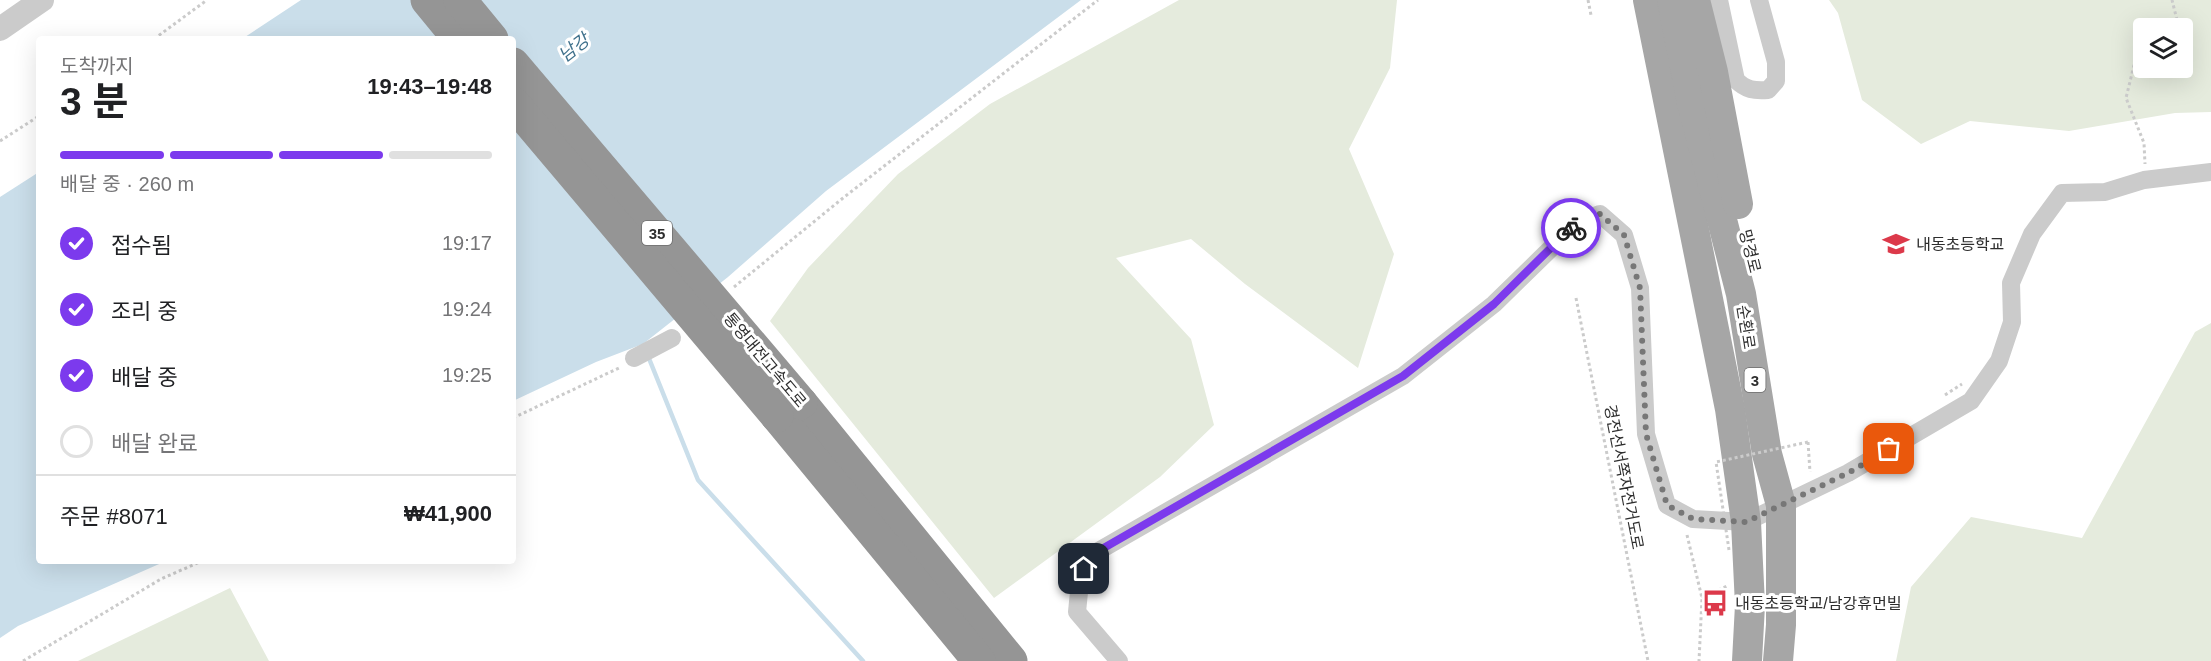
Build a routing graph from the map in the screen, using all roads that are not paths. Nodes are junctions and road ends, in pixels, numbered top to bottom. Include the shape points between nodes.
1 (42, 0) edge
2 (427, 0) edge
3 (460, 0) edge
4 (1633, 0) edge
5 (1648, 0) edge
6 (1672, 0) edge
7 (1695, 0) edge
8 (1719, 0) edge
9 (1759, 0) edge
10 (0, 29) edge
11 (457, 36) edge
12 (490, 36) edge
13 (516, 68) edge
14 (1681, 104) junction
15 (516, 106) edge
16 (2211, 172) edge
17 (672, 338) dead end
18 (634, 358) road end
19 (789, 409) junction
20 (1781, 505) junction
21 (1746, 522) junction
22 (979, 661) edge
23 (1011, 661) edge
24 (1119, 661) edge
25 (1747, 661) edge
26 (1778, 661) edge

1 - 10 street
2 - 11 highway
3 - 12 highway
4 - 21 main road via 1689,260 1708,407
5 - 14 main road, 3
6 - 14 main road, 3
7 - 20 main road, 망경로 via 1713,72 1732,181 1762,300 1786,453
8 - 9 street via 1736,80 1752,91 1768,90 1776,81 1776,62
13 - 19 highway, 통영대전고속도로 / 35, bridge
14 - 20 main road, 순환로 / 3 via 1741,294 1767,454
14 - 21 main road, 순환로 / 3
15 - 19 highway, 통영대전고속도로 / 35, bridge
16 - 20 street via 2144,180 2105,192 2062,193 2032,234 2011,283 2012,322 1999,361 1971,400 1848,473
17 - 18 street
19 - 22 highway, 통영대전고속도로 / 35
19 - 23 highway, 통영대전고속도로 / 35
20 - 21 street
20 - 26 main road, 순환로 / 3
21 - 24 street via 1693,519 1667,505 1646,434 1640,288 1624,235 1600,214 1578,222 1494,304 1403,376 1088,557 1077,612
21 - 25 main road, 순환로 / 3 via 1750,605

